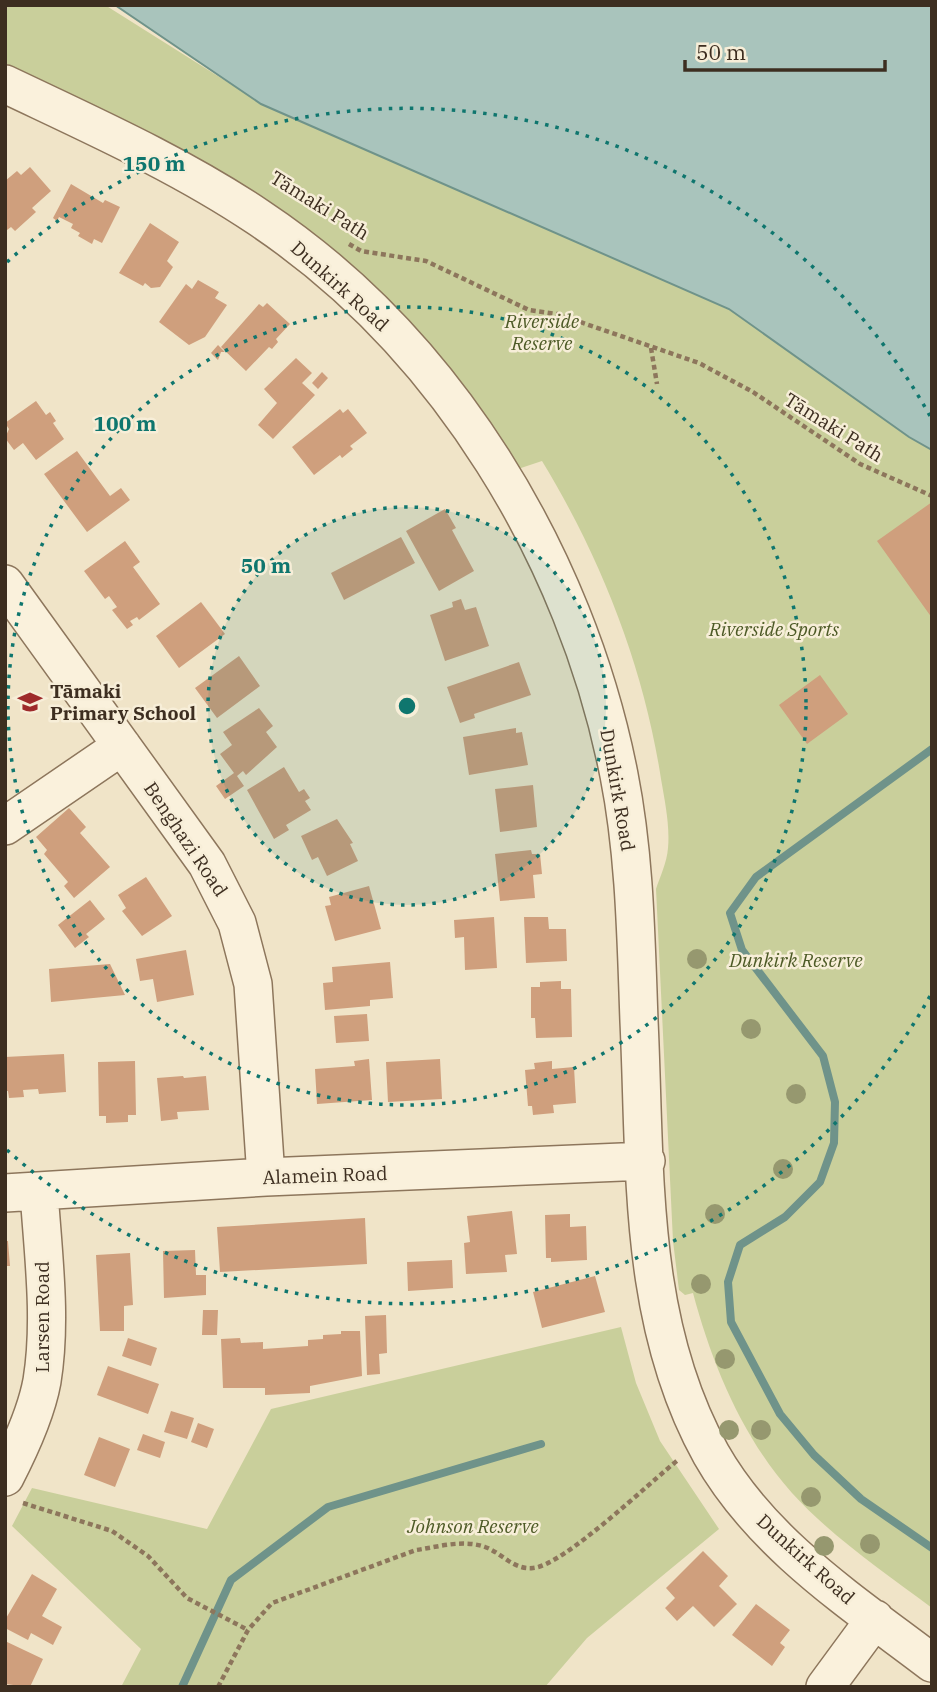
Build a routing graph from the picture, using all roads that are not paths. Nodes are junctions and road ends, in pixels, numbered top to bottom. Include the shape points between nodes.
1 (5, 84) edge
2 (5, 584) edge
3 (122, 746) junction
4 (5, 826) edge
5 (646, 1161) junction
6 (266, 1177) junction
7 (22, 1192) edge
8 (8, 1489) edge
9 (875, 1619) junction
10 (932, 1662) edge
11 (825, 1687) edge

1 - 5 street, Dunkirk Road via 180,169 262,219 311,258 395,336 447,396 517,501 567,602 618,771 634,890
2 - 3 street, Benghazi Road
3 - 4 street
3 - 6 street, Benghazi Road via 208,864 237,923 253,984
5 - 6 street, Alamein Road
5 - 9 street, Dunkirk Road via 657,1306 678,1385 695,1422 726,1477 762,1523
6 - 7 street, Alamein Road
7 - 8 street, Larsen Road via 46,1309 42,1383
9 - 10 street, Dunkirk Road
9 - 11 street

